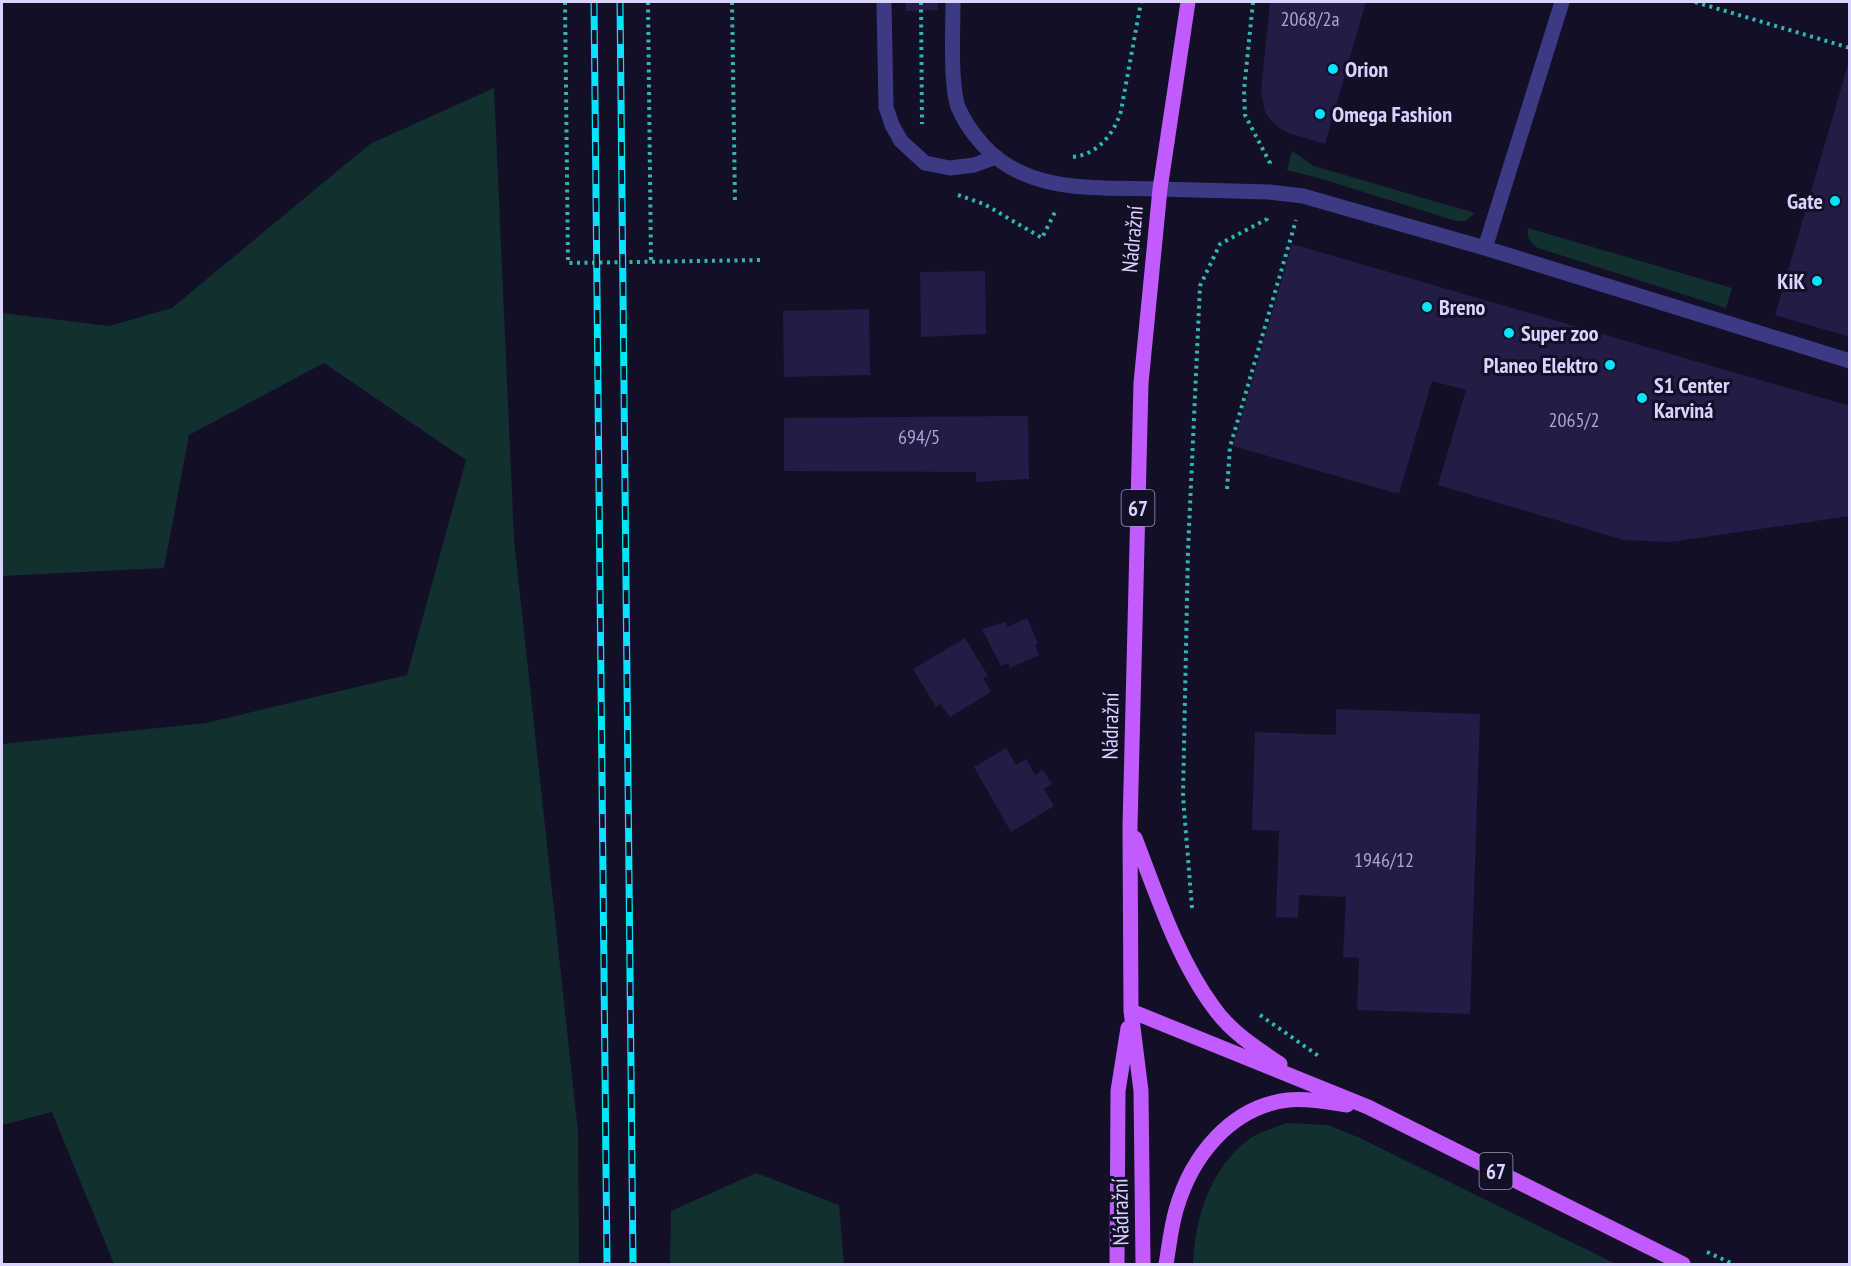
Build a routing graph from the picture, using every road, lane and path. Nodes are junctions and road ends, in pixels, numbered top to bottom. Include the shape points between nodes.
1 (565, 2) edge
2 (648, 2) edge
3 (732, 2) edge
4 (884, 2) edge
5 (921, 2) edge
6 (953, 2) edge
7 (1141, 2) edge
8 (1188, 2) edge
9 (1253, 2) edge
10 (1562, 2) edge
11 (1695, 2) edge
12 (1850, 48) edge
13 (922, 125) dead end
14 (996, 157) junction
15 (1066, 158) dead end
16 (1160, 189) junction
17 (1269, 192) junction
18 (949, 193) dead end
19 (1303, 196) junction
20 (735, 204) dead end
21 (1055, 212) dead end
22 (1485, 248) junction
23 (763, 260) dead end
24 (651, 262) junction
25 (1850, 361) edge
26 (1227, 489) dead end
27 (1130, 827) junction
28 (1193, 910) dead end
29 (1254, 1010) dead end
30 (1131, 1011) junction
31 (1329, 1064) dead end
32 (1308, 1082) junction
33 (1368, 1107) junction
34 (1701, 1249) dead end
35 (1117, 1264) edge
36 (1143, 1264) edge
37 (1167, 1264) edge
38 (1683, 1264) edge
39 (1733, 1264) edge

1 - 24 path via 568,263
2 - 24 path
3 - 20 path
4 - 14 street via 886,107 902,141 925,163 950,168
5 - 13 path
6 - 14 street, Nádražní via 958,106 971,131
7 - 15 path via 1117,126 1094,151
8 - 16 main road, Nádražní / 67
9 - 17 path via 1245,116 1270,163
10 - 22 street
11 - 12 path
14 - 16 street, Nádražní via 1029,178 1061,185
16 - 17 street
16 - 27 main road, Nádražní / 67 via 1141,383
17 - 19 street
17 - 28 path via 1267,219 1220,244 1200,286 1188,550 1183,796
18 - 21 path via 984,204 1042,238
19 - 22 street
19 - 26 path via 1230,447
22 - 25 street
23 - 24 path
27 - 30 main road, Nádražní / 67
27 - 32 main road, 67 via 1183,958 1215,1010 1243,1038
29 - 31 path
30 - 32 main road, 67
30 - 35 main road, 67 via 1118,1091
30 - 36 main road, Nádražní / 67 via 1142,1091
32 - 33 main road, 67
33 - 37 main road via 1288,1100 1249,1112 1232,1122 1206,1149 1184,1185 1175,1211
33 - 38 main road, 67
34 - 39 path

